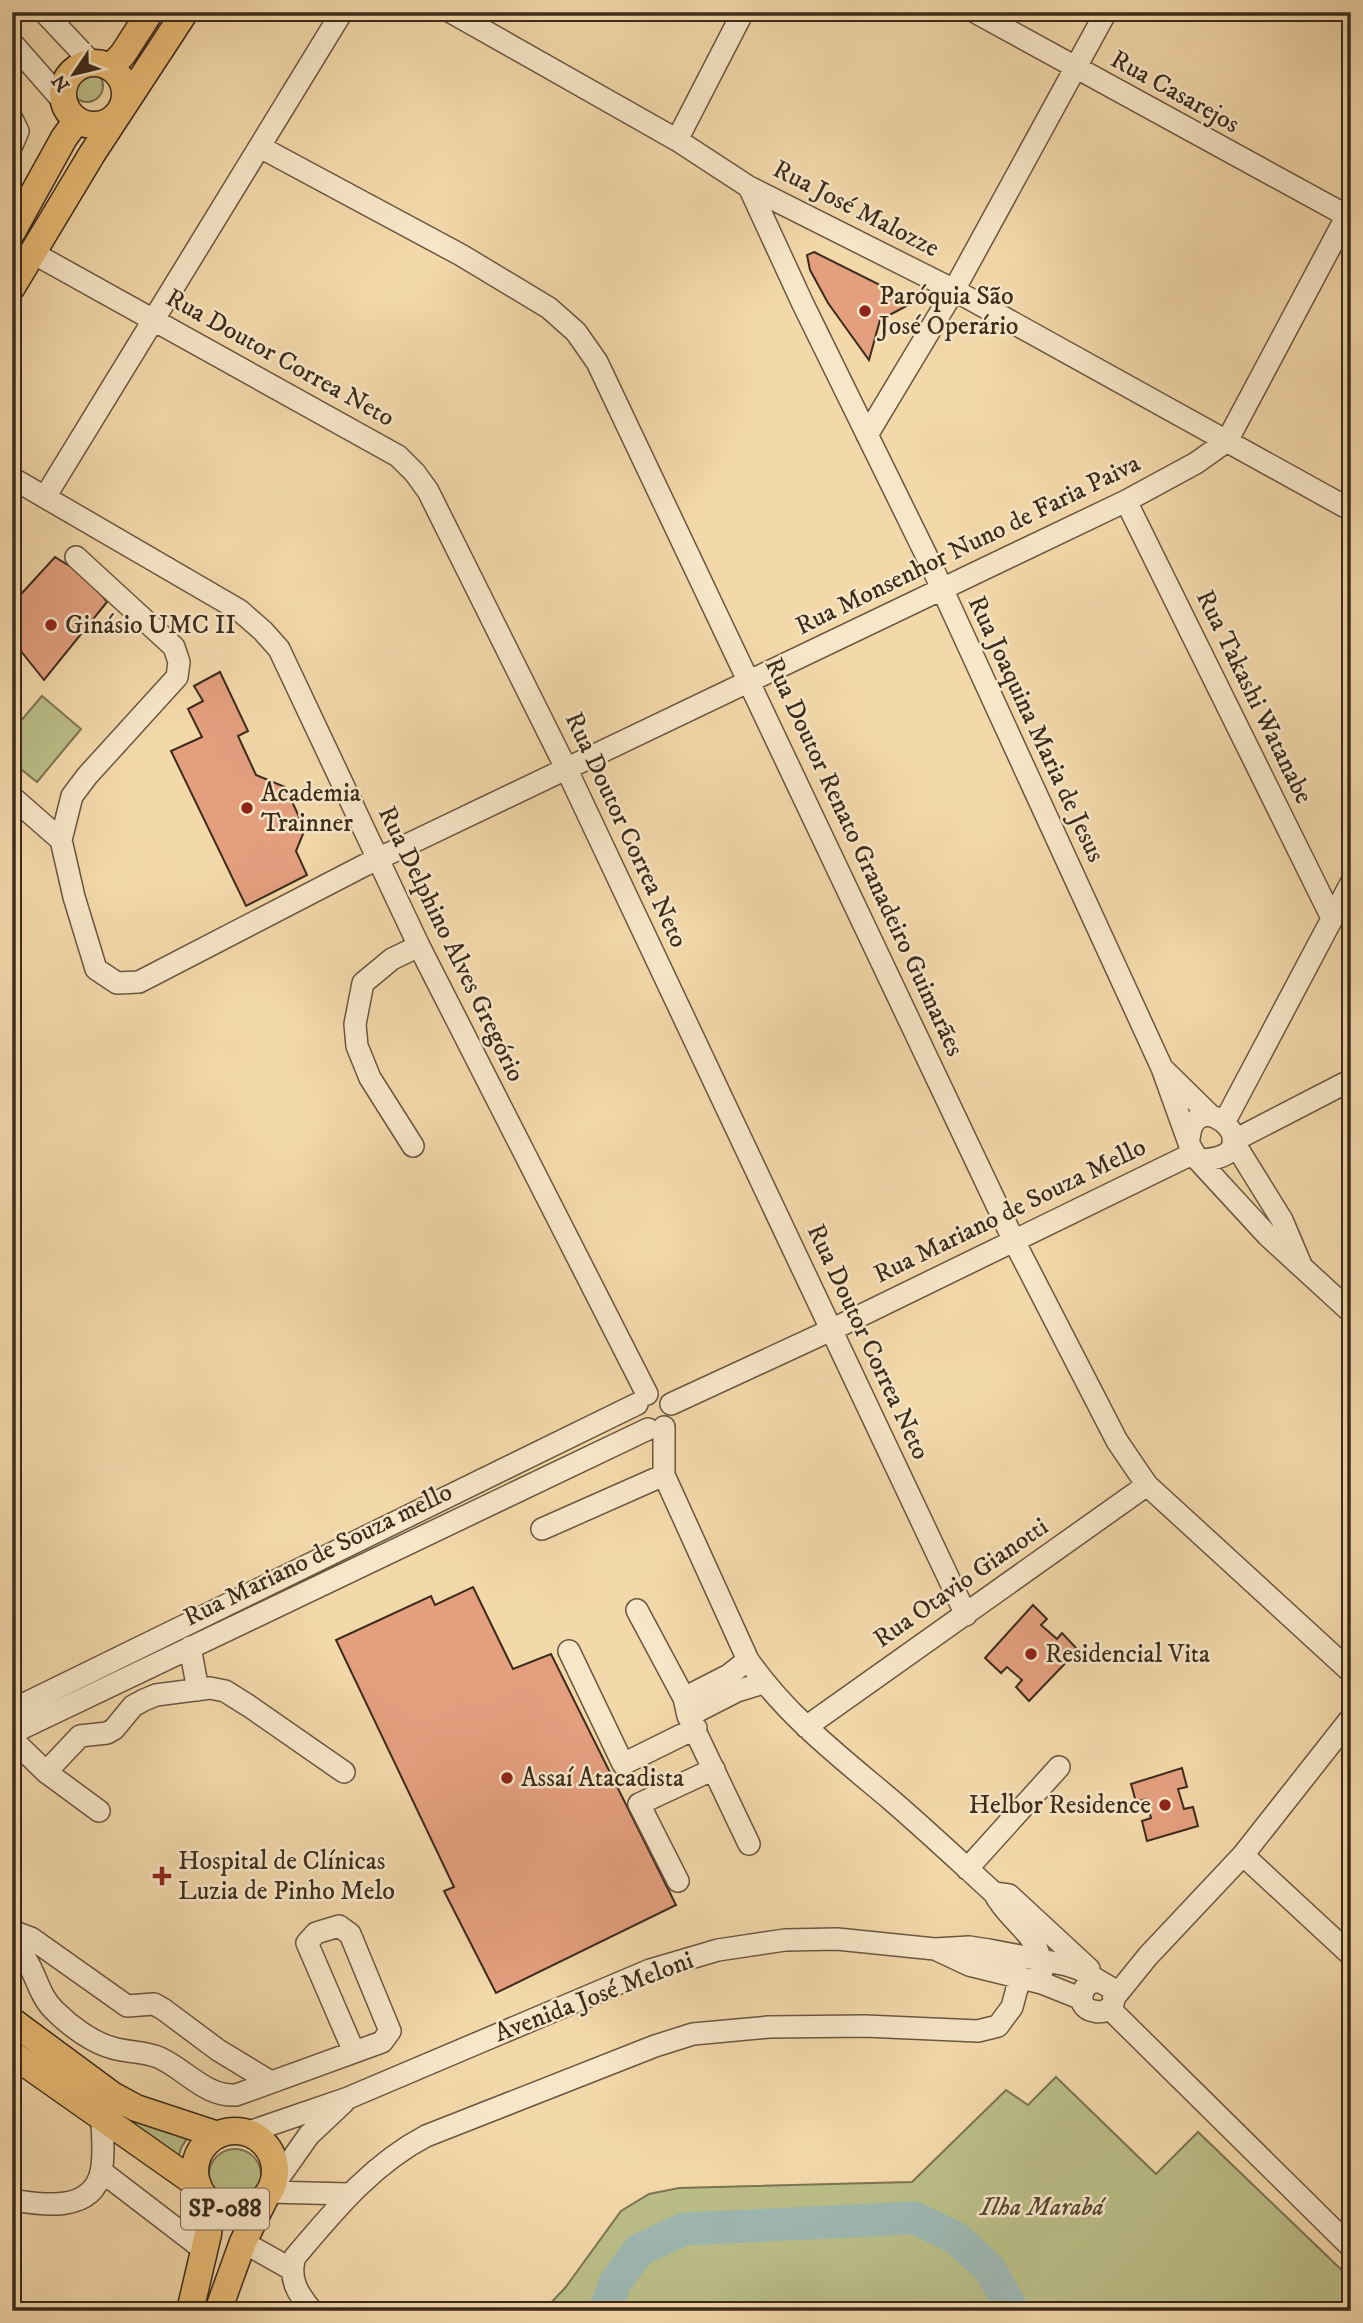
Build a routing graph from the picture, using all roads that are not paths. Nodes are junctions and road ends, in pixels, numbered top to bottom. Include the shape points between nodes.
1 (44, 12) edge
2 (150, 12) edge
3 (185, 12) edge
4 (342, 12) edge
5 (451, 12) edge
6 (743, 12) edge
7 (975, 12) edge
8 (1106, 12) edge
9 (12, 43) edge
10 (101, 64) junction
11 (1076, 69) junction
12 (70, 111) junction
13 (121, 111) junction
14 (12, 119) edge
15 (677, 139) junction
16 (12, 145) edge
17 (260, 147) junction
18 (749, 187) junction
19 (1349, 214) edge
20 (12, 232) edge
21 (33, 253) junction
22 (12, 287) edge
23 (954, 290) junction
24 (152, 319) junction
25 (867, 435) junction
26 (1227, 441) junction
27 (12, 478) edge
28 (45, 497) junction
29 (1126, 501) junction
30 (1351, 510) edge
31 (76, 556) dead end
32 (942, 590) junction
33 (750, 681) junction
34 (566, 768) junction
35 (12, 797) edge
36 (61, 840) junction
37 (377, 859) junction
38 (1351, 883) edge
39 (1332, 918) junction
40 (419, 946) junction
41 (1162, 1068) junction
42 (1351, 1080) edge
43 (1223, 1126) junction
44 (413, 1146) dead end
45 (1194, 1150) junction
46 (1013, 1239) junction
47 (1301, 1265) junction
48 (1351, 1312) edge
49 (831, 1330) junction
50 (642, 1399) junction
51 (671, 1404) junction
52 (656, 1428) junction
53 (664, 1475) junction
54 (1147, 1485) junction
55 (542, 1529) dead end
56 (637, 1610) dead end
57 (966, 1615) junction
58 (190, 1647) junction
59 (569, 1651) dead end
60 (748, 1660) junction
61 (1351, 1672) edge
62 (763, 1683) junction
63 (198, 1690) junction
64 (12, 1710) edge
65 (689, 1714) junction
66 (1351, 1718) edge
67 (806, 1727) junction
68 (12, 1736) edge
69 (1059, 1768) dead end
70 (713, 1769) junction
71 (46, 1772) junction
72 (344, 1772) dead end
73 (99, 1811) dead end
74 (750, 1844) dead end
75 (1243, 1855) junction
76 (967, 1869) junction
77 (678, 1881) dead end
78 (998, 1900) junction
79 (12, 1931) edge
80 (12, 1944) edge
81 (935, 1949) junction
82 (989, 1950) junction
83 (1351, 1955) edge
84 (1041, 1960) junction
85 (1020, 1977) junction
86 (1042, 1983) junction
87 (1106, 1991) junction
88 (1082, 1999) junction
89 (12, 2021) edge
90 (354, 2052) junction
91 (12, 2054) edge
92 (269, 2081) junction
93 (348, 2098) junction
94 (102, 2117) junction
95 (246, 2133) junction
96 (218, 2136) junction
97 (101, 2171) junction
98 (269, 2192) junction
99 (205, 2194) junction
100 (349, 2194) junction
101 (12, 2200) edge
102 (243, 2242) junction
103 (1351, 2247) edge
104 (204, 2250) junction
105 (291, 2269) junction
106 (190, 2311) edge
107 (218, 2311) edge
108 (312, 2311) edge
109 (325, 2311) edge

1 - 10 street
2 - 10 main road via 123,54
3 - 13 main road
4 - 17 street
5 - 15 street, Rua José Malozze
6 - 15 street
7 - 11 street, Rua Casarejos
8 - 11 street
9 - 12 street
10 - 12 main road via 82,64 69,75 63,92
10 - 13 main road via 119,74 126,92
11 - 19 street, Rua Casarejos
11 - 23 street
12 - 13 main road via 86,124 106,123
12 - 20 main road via 64,138
13 - 21 main road
14 - 16 street via 18,131
15 - 18 street, Rua José Malozze
17 - 24 street
17 - 33 street, Rua Doutor Renato Granadeiro Guimarães via 460,255 549,308 576,332 597,362
18 - 23 street, Rua José Malozze
18 - 25 street, Rua Joaquina Maria de Jesus
19 - 26 street, Rua Monsenhor Nuno de Faria Paiva
21 - 22 main road
21 - 24 street, Rua Doutor Correa Neto
23 - 25 street
23 - 26 street, Rua José Malozze
24 - 28 street
24 - 34 street, Rua Doutor Correa Neto via 398,456 415,473
25 - 32 street, Rua Joaquina Maria de Jesus
26 - 29 street, Rua Monsenhor Nuno de Faria Paiva
26 - 30 street, Rua José Malozze
27 - 28 street, Rua Delphino Alves Gregório
28 - 37 street, Rua Delphino Alves Gregório via 239,610 263,631 279,649
29 - 32 street, Rua Monsenhor Nuno de Faria Paiva
29 - 39 street, Rua Takashi Watanabe
31 - 36 street via 174,647 179,662 177,677 72,796
32 - 33 street, Rua Monsenhor Nuno de Faria Paiva
32 - 41 street, Rua Joaquina Maria de Jesus
33 - 34 street, Rua Monsenhor Nuno de Faria Paiva
33 - 46 street, Rua Doutor Renato Granadeiro Guimarães
34 - 37 street, Rua Monsenhor Nuno de Faria Paiva
34 - 49 street, Rua Doutor Correa Neto
35 - 36 street
36 - 37 street, Rua Monsenhor Nuno de Faria Paiva via 96,969 117,984 138,982
37 - 40 street, Rua Delphino Alves Gregório
38 - 39 street
39 - 43 street
40 - 44 street via 392,959 363,983 355,1024 357,1046 370,1078
40 - 50 street, Rua Delphino Alves Gregório
41 - 43 street
41 - 45 street, Rua Joaquina Maria de Jesus
42 - 43 street
43 - 45 street via 1198,1120 1189,1132
43 - 45 street via 1231,1148 1221,1158
43 - 47 street via 1282,1220
45 - 46 street, Rua Mariano de Souza Mello
45 - 47 street via 1268,1236
46 - 49 street, Rua Mariano de Souza Mello
46 - 54 street, Rua Doutor Renato Granadeiro Guimarães via 1117,1441
47 - 48 street
49 - 51 street, Rua Mariano de Souza Mello
49 - 57 street, Rua Doutor Correa Neto
50 - 51 street via 661,1394
50 - 52 street via 637,1419
50 - 64 street, Rua Mariano de Souza mello
51 - 52 street via 672,1417
52 - 53 street
52 - 58 street, Rua Mariano de Souza mello
53 - 55 street
53 - 60 street
54 - 57 street, Rua Otavio Gianotti
54 - 61 street, Rua Doutor Renato Granadeiro Guimarães
56 - 65 street
57 - 67 street, Rua Otavio Gianotti
58 - 63 street
58 - 68 street, Rua Mariano de Souza mello
59 - 65 street via 624,1764
60 - 62 street
60 - 65 street
62 - 65 street via 737,1690
62 - 67 street
63 - 71 street via 144,1700 107,1733 80,1736
63 - 72 street via 225,1691
65 - 70 street
66 - 75 street
67 - 76 street
68 - 71 street
69 - 76 street
70 - 74 street
70 - 77 street via 639,1804
71 - 73 street
75 - 83 street
75 - 87 street via 1148,1956
76 - 78 street
78 - 82 street via 1007,1933
78 - 84 street via 1034,1941
78 - 87 street via 1009,1895
79 - 92 street via 31,1938 127,2006 154,2004 163,2009
80 - 92 street via 33,1968 42,1994 56,2012 103,2045 150,2054 223,2096
81 - 82 street
81 - 85 street via 969,1965
81 - 93 street, Avenida José Meloni via 837,1939 785,1940 718,1950 650,1970
82 - 84 street
84 - 86 street
84 - 87 street via 1074,1967
85 - 86 street
85 - 100 street via 1005,2017 998,2025 978,2031 769,2027 693,2034 655,2046 426,2136 402,2149
86 - 88 street
87 - 88 street via 1088,1984
87 - 88 street via 1102,2013 1091,2012
87 - 103 street
89 - 96 main road via 112,2095
90 - 90 street via 382,2042 390,2031 351,1934 339,1926 316,1933 307,1943
90 - 92 street
91 - 94 main road, SP-088
93 - 95 street, Avenida José Meloni
93 - 98 street, Avenida José Meloni via 309,2135
94 - 97 street
94 - 99 main road, SP-088
95 - 96 main road
95 - 98 main road, SP-088 via 268,2148 273,2160 275,2173
96 - 99 main road, SP-088 via 201,2151 196,2174
97 - 101 street via 96,2186 65,2205
97 - 104 street
98 - 99 main road, SP-088 via 257,2205 233,2211 222,2209
98 - 100 street
98 - 102 main road, Avenida José Meloni / SP-088
99 - 104 main road, SP-088
100 - 105 street via 295,2258
102 - 105 street
102 - 107 main road, Avenida José Meloni / SP-088
104 - 106 main road, SP-088
105 - 108 street via 294,2284
108 - 109 street

